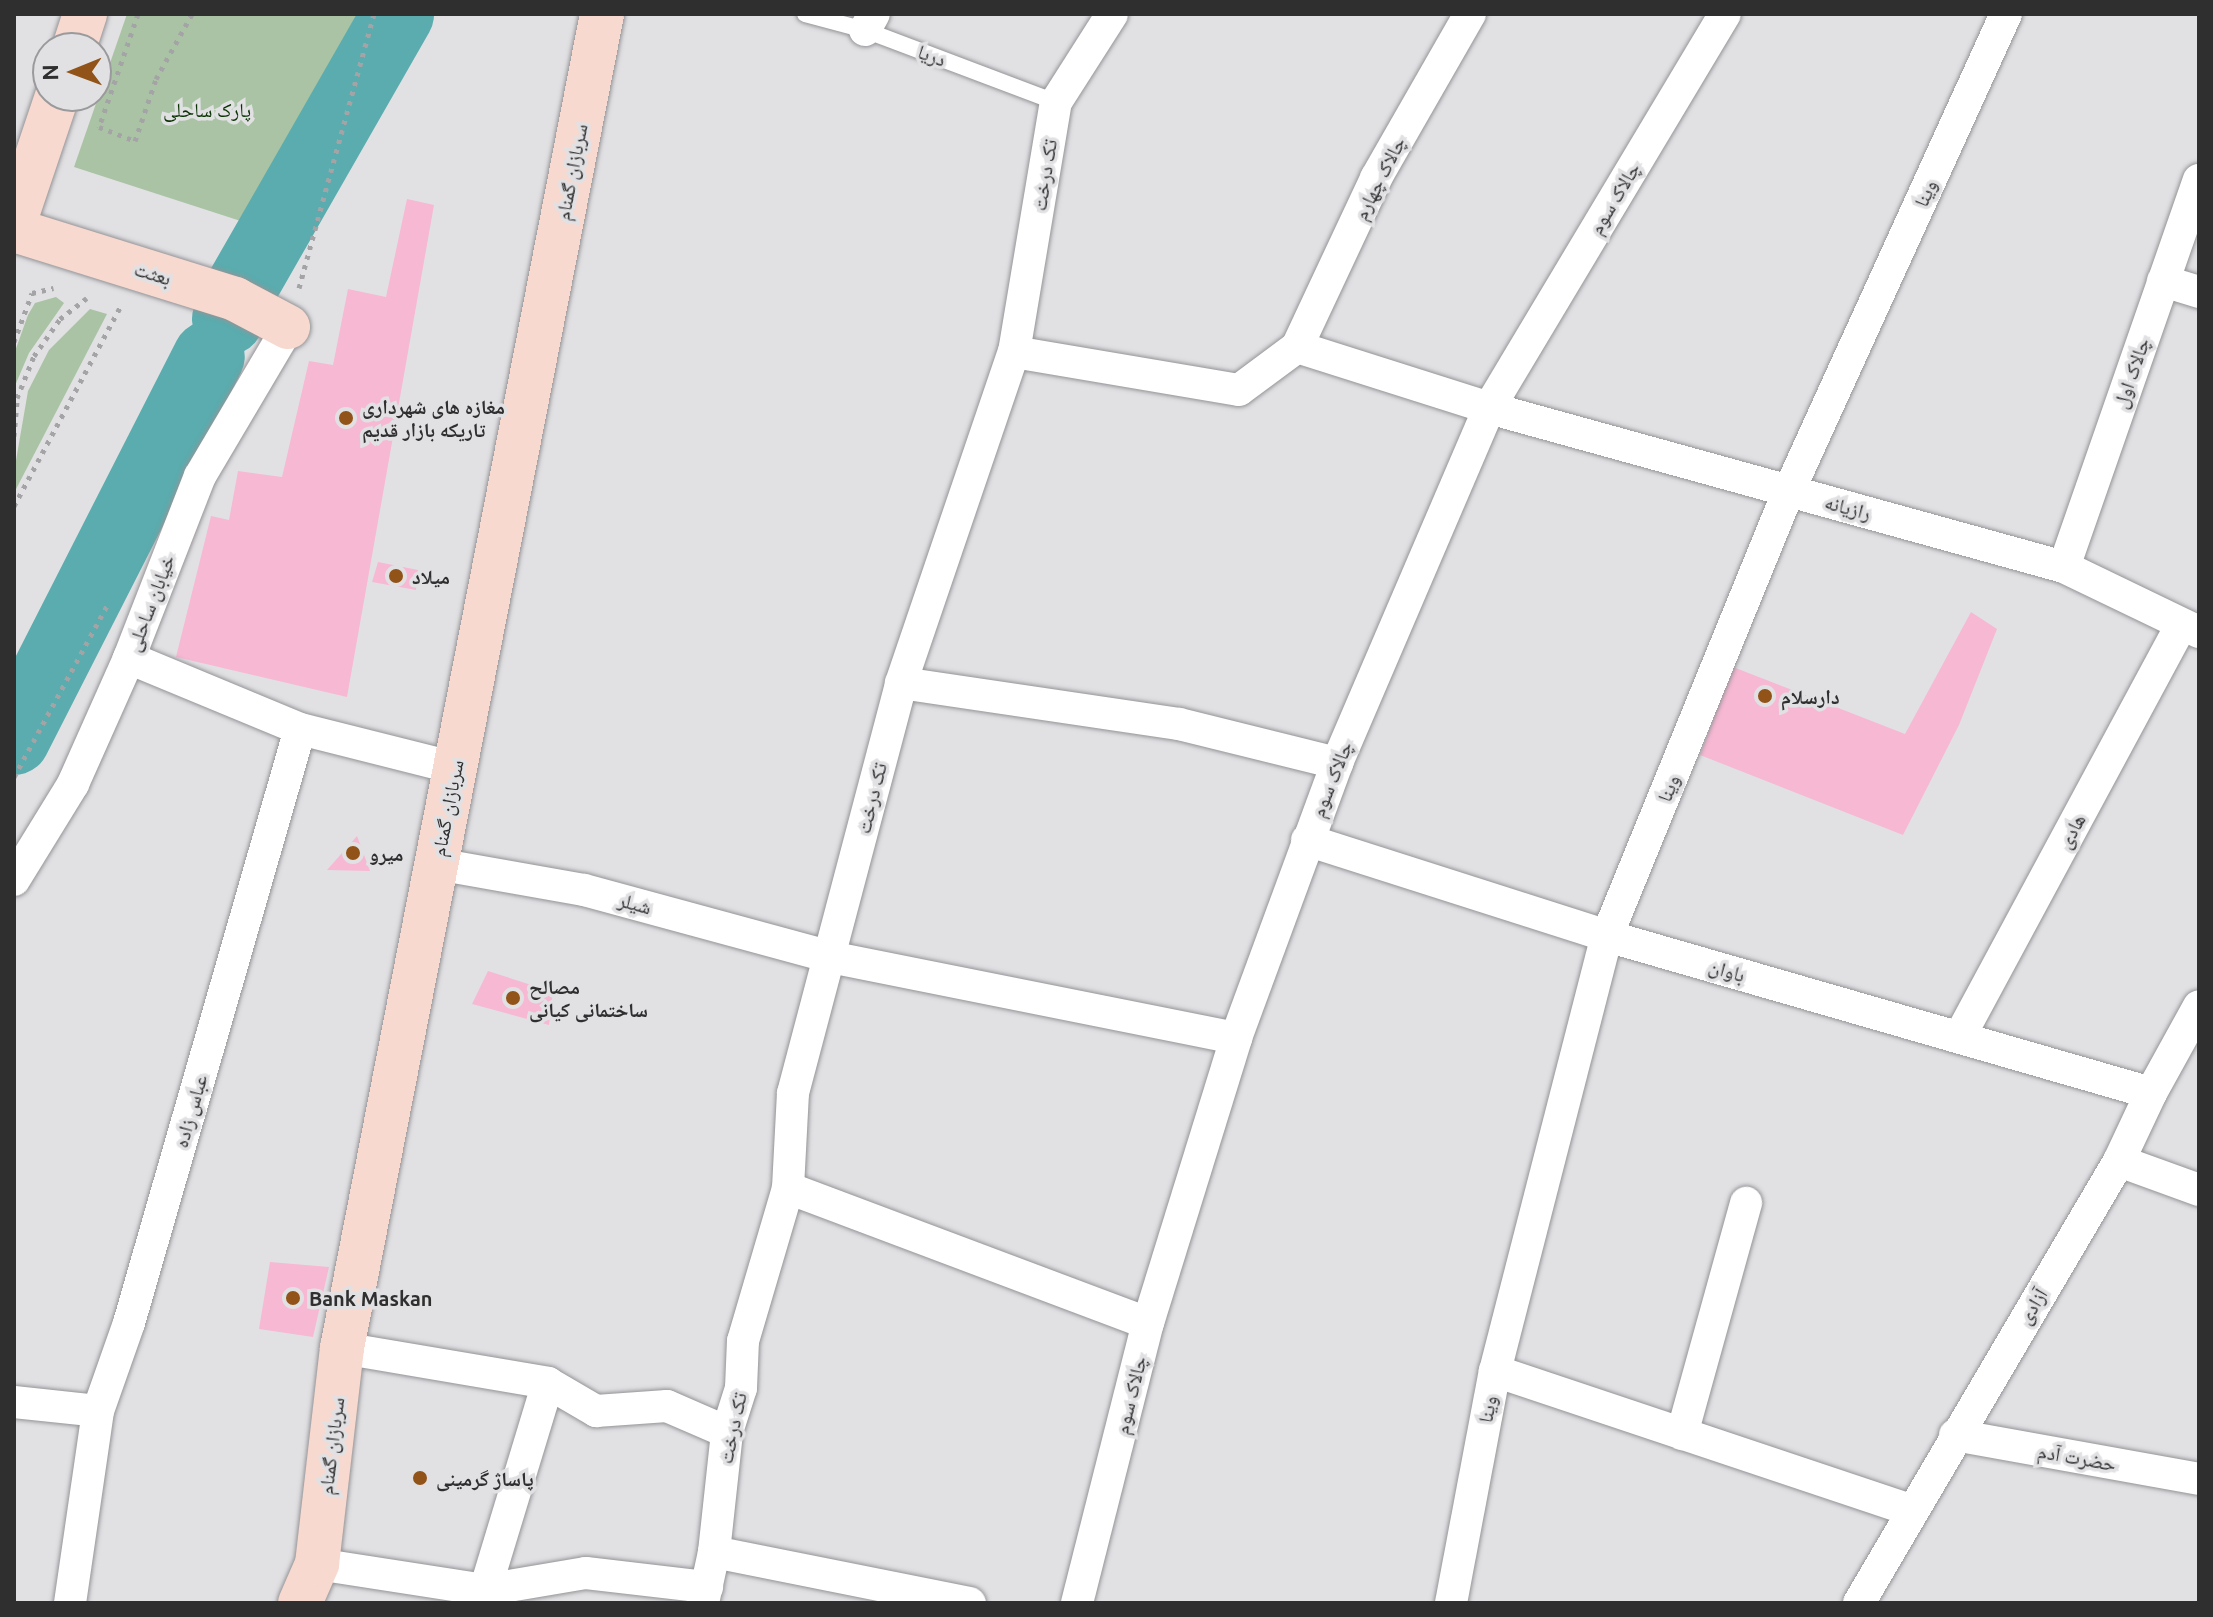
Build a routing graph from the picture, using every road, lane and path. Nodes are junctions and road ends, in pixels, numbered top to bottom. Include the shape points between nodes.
1 (138, 14) edge
2 (192, 14) edge
3 (374, 14) edge
4 (602, 14) edge
5 (805, 14) edge
6 (1112, 14) edge
7 (1470, 14) edge
8 (1725, 14) edge
9 (2006, 14) edge
10 (869, 22) edge
11 (1056, 102) junction
12 (52, 112) edge
13 (2199, 180) edge
14 (14, 227) edge
15 (2163, 281) junction
16 (59, 287) dead end
17 (2199, 292) edge
18 (80, 293) dead end
19 (90, 295) junction
20 (101, 298) dead end
21 (112, 301) dead end
22 (122, 304) junction
23 (136, 309) dead end
24 (288, 327) junction
25 (14, 342) edge
26 (1297, 347) junction
27 (1014, 352) junction
28 (1489, 408) junction
29 (14, 436) edge
30 (1789, 491) junction
31 (14, 506) edge
32 (2064, 567) junction
33 (112, 597) dead end
34 (2190, 628) edge
35 (129, 658) junction
36 (901, 683) junction
37 (300, 729) junction
38 (1337, 763) junction
39 (455, 768) junction
40 (14, 777) edge
41 (1307, 840) junction
42 (437, 864) junction
43 (14, 880) edge
44 (1607, 936) junction
45 (830, 957) junction
46 (2199, 1006) edge
47 (1960, 1036) junction
48 (1236, 1038) junction
49 (2151, 1093) junction
50 (2119, 1161) junction
51 (788, 1188) junction
52 (2199, 1190) edge
53 (1746, 1203) dead end
54 (1148, 1323) junction
55 (342, 1348) junction
56 (1495, 1371) junction
57 (548, 1383) junction
58 (14, 1402) edge
59 (98, 1411) junction
60 (727, 1432) junction
61 (1682, 1434) junction
62 (1955, 1435) junction
63 (2199, 1479) edge
64 (1911, 1510) junction
65 (714, 1552) junction
66 (308, 1584) edge
67 (485, 1590) junction
68 (705, 1595) edge
69 (70, 1603) edge
70 (970, 1603) edge
71 (1077, 1603) edge
72 (1451, 1603) edge
73 (1859, 1603) edge

1 - 2 path via 99,127 135,141 156,79
3 - 24 path
4 - 39 street, سربازان گمنام
5 - 10 lane, دریا
6 - 11 street, تک درخت
7 - 26 street, چالاک چهارم via 1376,178
8 - 28 street, چالاک سوم
9 - 30 street, وینا
10 - 11 lane, دریا
11 - 27 street, تک درخت
12 - 14 street
13 - 15 street, چالاک اول
14 - 24 street, بعثت via 235,299
15 - 17 street
15 - 32 street, چالاک اول
16 - 25 path via 32,293
18 - 19 path
19 - 20 path
19 - 29 path via 60,319 34,356 17,398
21 - 22 path
22 - 23 path
22 - 31 path
24 - 35 street, خیابان ساحلی via 200,476
26 - 27 street via 1239,390
26 - 28 street, رازیانه
27 - 36 street, تک درخت
28 - 30 street, رازیانه
28 - 38 street, چالاک سوم
30 - 32 street, رازیانه
30 - 44 street, وینا
32 - 34 street, رازیانه
33 - 40 path
34 - 47 street, هادی
35 - 37 street
35 - 43 street, خیابان ساحلی via 73,784
36 - 38 street via 1179,724
36 - 45 street, تک درخت
37 - 39 street
37 - 59 street, عباس زاده via 129,1323
38 - 41 street, چالاک سوم
39 - 42 street, سربازان گمنام
41 - 44 street, باوان
41 - 48 street, چالاک سوم
42 - 45 street, شیلر via 584,890
42 - 55 street, سربازان گمنام
44 - 47 street, باوان
44 - 56 street, وینا
45 - 48 street, شیلر
45 - 51 street, تک درخت via 793,1093
46 - 49 street, آزادی
47 - 49 street, باوان
48 - 54 street, چالاک سوم
49 - 50 street, آزادی
50 - 52 street
50 - 62 street, آزادی
51 - 54 street
51 - 60 street, تک درخت via 743,1341 741,1388
53 - 61 street
54 - 71 street, چالاک سوم
55 - 57 street
55 - 66 street, سربازان گمنام
56 - 61 street
56 - 72 street, وینا
57 - 60 street via 596,1411 667,1406
57 - 67 street
58 - 59 street
59 - 69 street, عباس زاده
60 - 65 street, تک درخت
61 - 64 street
62 - 63 street, حضرت آدم
62 - 64 street, آزادی
64 - 73 street, آزادی
65 - 68 street, تک درخت
65 - 70 street
66 - 67 street
67 - 68 street via 586,1573

